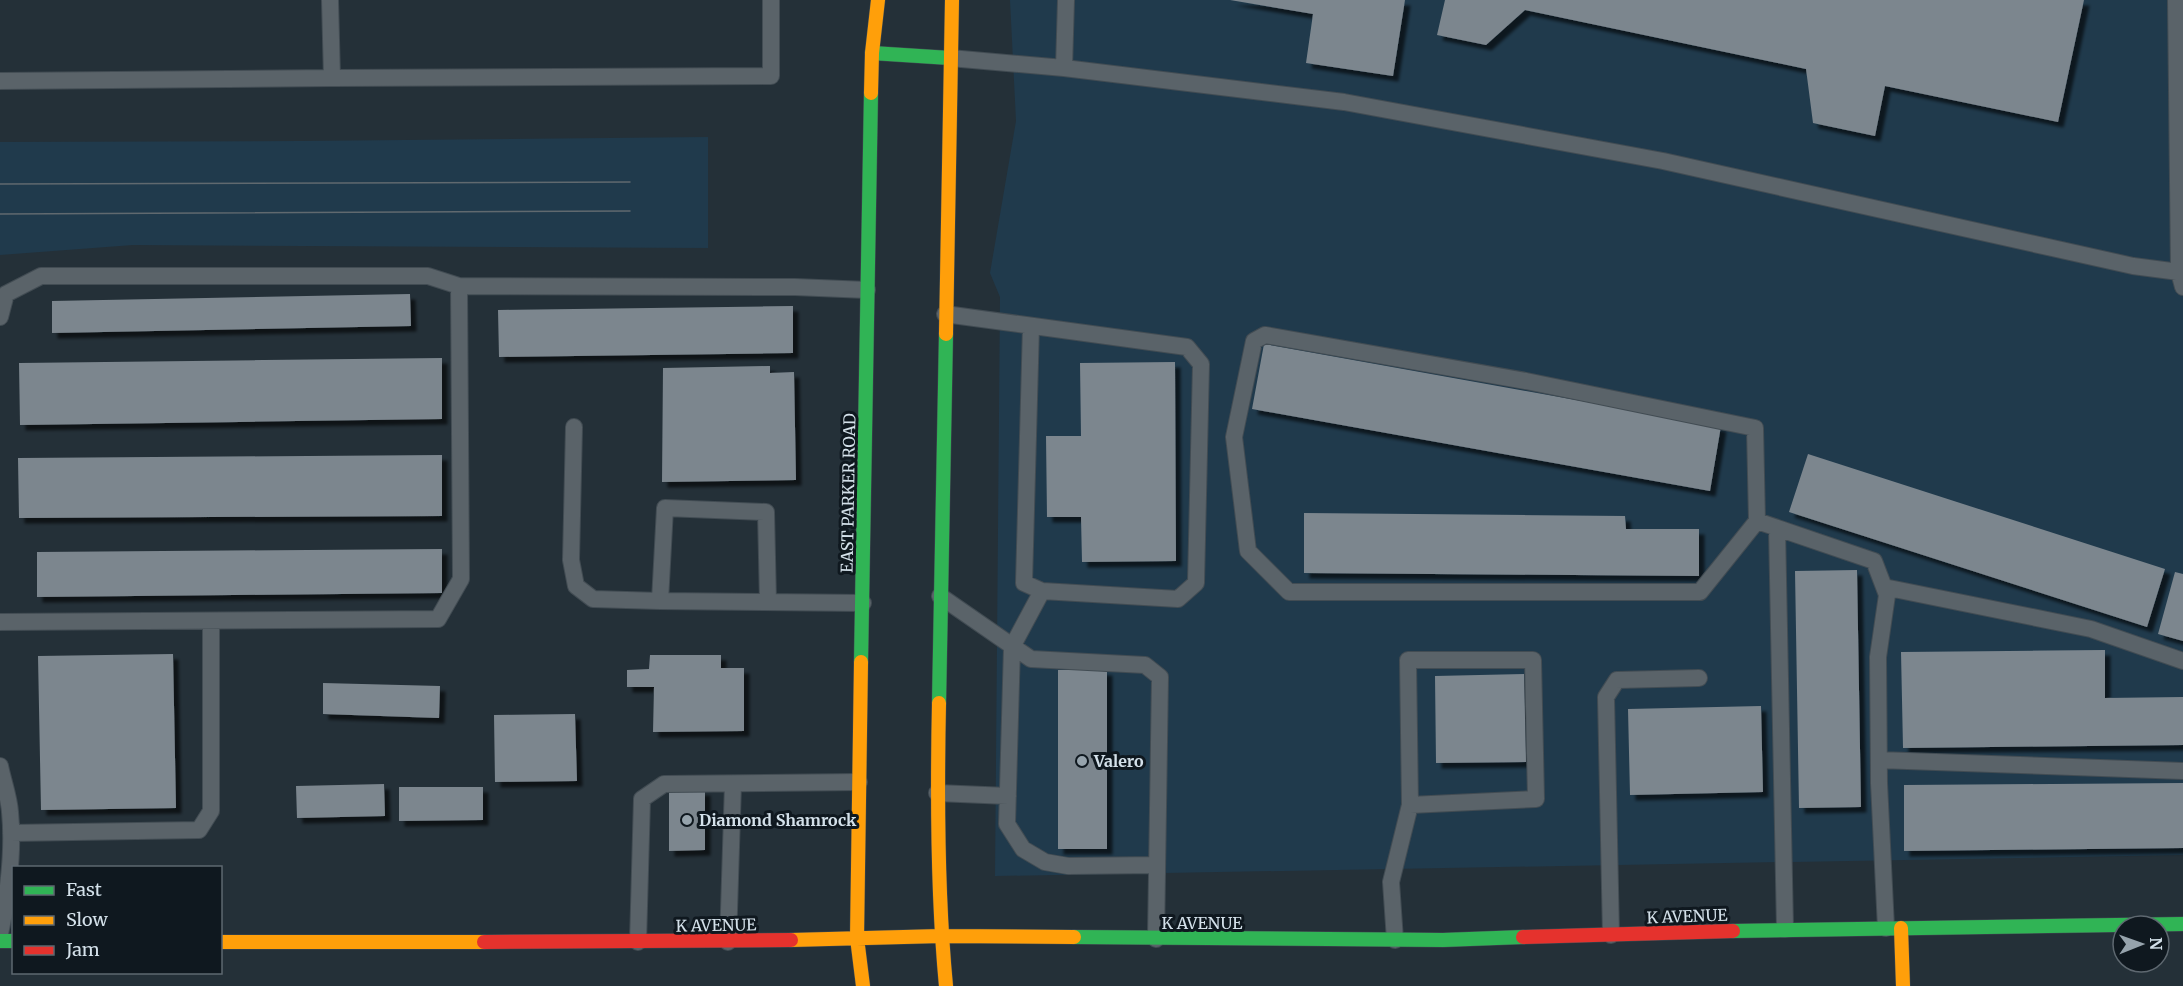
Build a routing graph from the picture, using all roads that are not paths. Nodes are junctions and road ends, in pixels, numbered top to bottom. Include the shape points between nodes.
1 (330, 0) edge
2 (771, 0) edge
3 (878, 0) edge
4 (952, 0) edge
5 (1066, 0) edge
6 (2176, 0) edge
7 (872, 53) junction
8 (950, 58) junction
9 (1064, 68) junction
10 (332, 78) junction
11 (0, 81) edge
12 (2181, 280) edge
13 (459, 286) junction
14 (867, 290) junction
15 (945, 314) junction
16 (0, 317) edge
17 (1031, 326) junction
18 (574, 427) dead end
19 (1757, 520) junction
20 (1777, 528) junction
21 (1884, 587) junction
22 (1042, 591) junction
23 (940, 596) junction
24 (660, 601) junction
25 (768, 602) junction
26 (863, 603) junction
27 (211, 621) junction
28 (0, 622) edge
29 (1012, 647) junction
30 (2183, 661) edge
31 (1699, 678) dead end
32 (1879, 760) junction
33 (0, 766) edge
34 (2183, 771) edge
35 (860, 782) junction
36 (733, 784) junction
37 (937, 793) junction
38 (1008, 796) junction
39 (1410, 805) junction
40 (11, 833) junction
41 (1157, 865) junction
42 (2183, 924) edge
43 (1893, 928) junction
44 (1785, 929) junction
45 (0, 934) edge
46 (1611, 935) junction
47 (941, 936) junction
48 (857, 938) junction
49 (1156, 939) junction
50 (1395, 940) junction
51 (222, 942) edge
52 (638, 942) junction
53 (728, 942) junction
54 (863, 986) edge
55 (946, 986) edge
56 (1903, 986) edge

1 - 10 lane
2 - 10 lane via 771,76
3 - 7 main road, EAST PARKER ROAD
4 - 8 main road
5 - 9 lane
6 - 12 lane
7 - 8 main road
7 - 14 main road, EAST PARKER ROAD
8 - 9 lane
8 - 15 main road
9 - 12 lane via 1356,104 1663,161
10 - 11 lane
13 - 14 lane
13 - 16 lane via 428,276 41,276 6,294
13 - 27 lane via 461,579 438,619
14 - 26 main road, EAST PARKER ROAD
15 - 17 lane
15 - 23 main road
17 - 22 lane via 1024,583
17 - 22 lane via 1187,347 1201,364 1196,583 1178,599
18 - 24 lane via 571,560 576,586 593,599
19 - 19 lane via 1755,428 1526,381 1265,334 1254,341 1234,437 1248,552 1289,592 1700,592
19 - 20 lane
20 - 21 lane via 1874,561
20 - 44 lane
21 - 30 lane via 2091,629
21 - 32 lane via 1887,595 1878,657
22 - 29 lane
23 - 29 lane
23 - 37 main road
24 - 25 lane
24 - 25 lane via 665,508 766,512
25 - 26 lane
26 - 35 main road, EAST PARKER ROAD
27 - 28 lane
27 - 40 lane via 211,811 198,830
29 - 38 lane
29 - 41 lane via 1032,659 1145,665 1160,677
31 - 46 lane via 1617,680 1606,697
32 - 34 lane
32 - 43 lane
33 - 40 lane
35 - 36 lane
35 - 48 main road, EAST PARKER ROAD
36 - 52 lane via 664,784 642,799
36 - 53 lane
37 - 38 lane
37 - 47 main road
38 - 41 lane via 1007,824 1023,849 1045,862 1068,866
39 - 39 lane via 1408,660 1533,660 1536,799
39 - 50 lane via 1391,882
40 - 45 lane via 8,896
41 - 49 lane
42 - 43 main road, K AVENUE
43 - 44 main road, K AVENUE
43 - 56 main road
44 - 46 main road, K AVENUE
46 - 50 main road, K AVENUE
47 - 48 main road, K AVENUE
47 - 49 main road, K AVENUE
47 - 55 main road
48 - 53 main road, K AVENUE
48 - 54 main road, EAST PARKER ROAD
49 - 50 main road, K AVENUE
51 - 52 main road, K AVENUE
52 - 53 main road, K AVENUE

